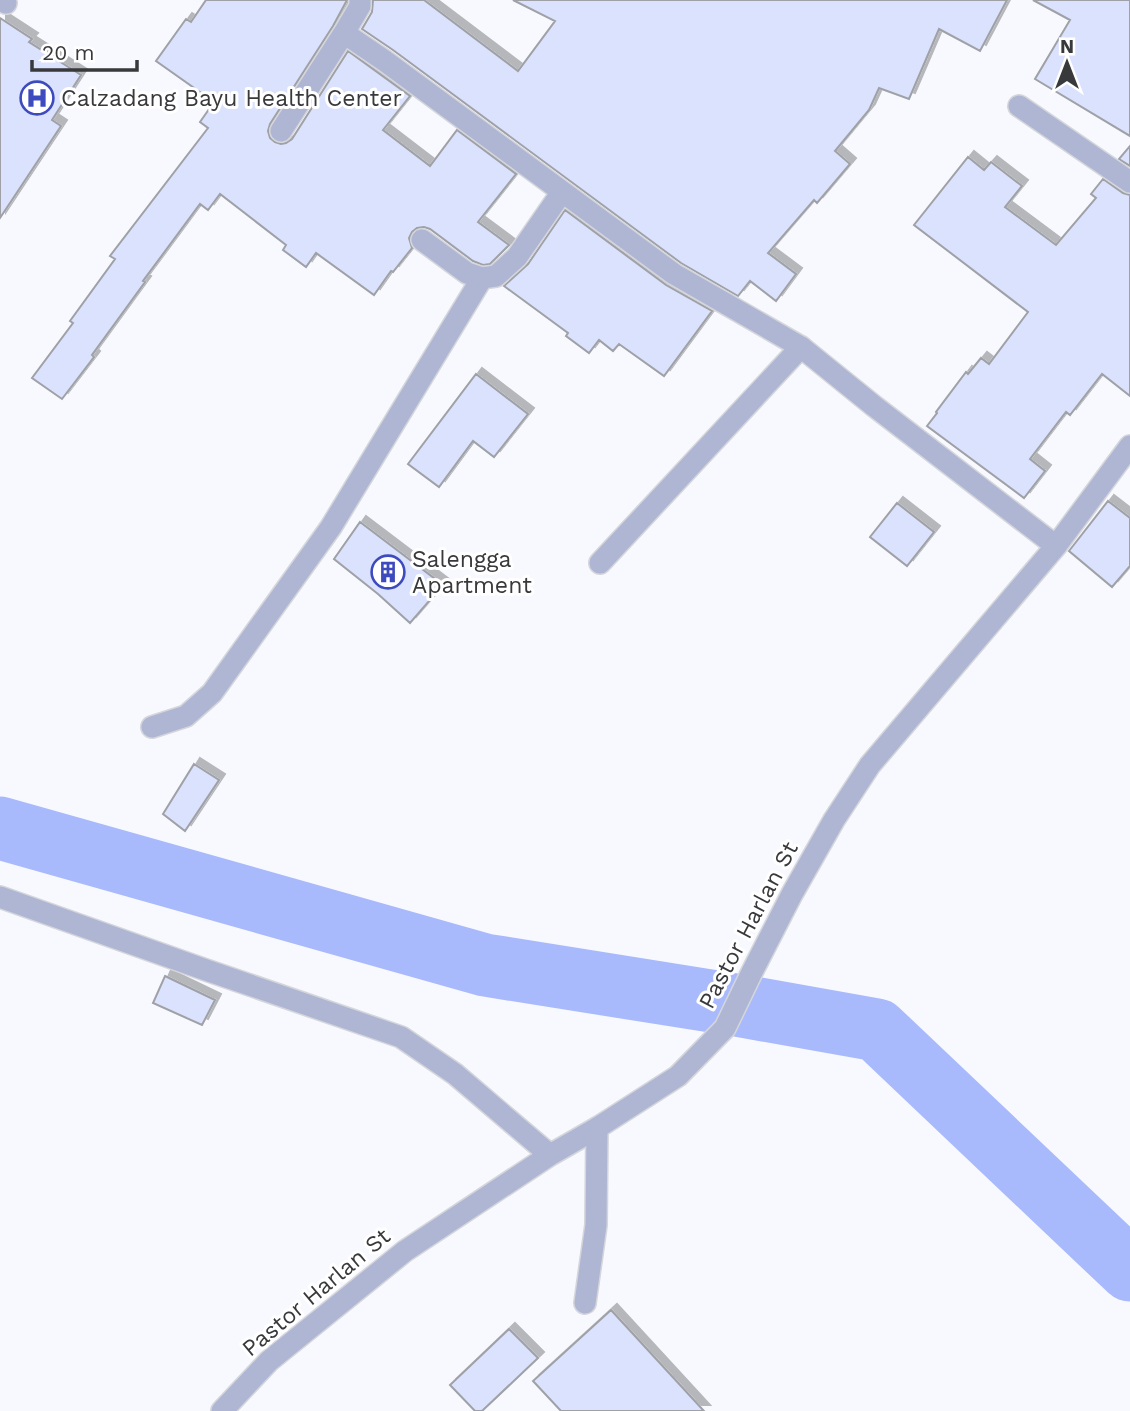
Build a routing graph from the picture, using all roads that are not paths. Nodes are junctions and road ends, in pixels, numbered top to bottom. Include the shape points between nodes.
1 (360, 0) edge
2 (344, 33) junction
3 (1019, 106) dead end
4 (281, 131) dead end
5 (1130, 182) edge
6 (562, 192) junction
7 (422, 240) dead end
8 (482, 278) junction
9 (801, 347) junction
10 (1130, 446) edge
11 (1056, 546) junction
12 (600, 563) dead end
13 (152, 727) dead end
14 (0, 897) edge
15 (597, 1128) junction
16 (550, 1155) junction
17 (585, 1303) dead end
18 (222, 1411) edge

1 - 2 street
2 - 4 street
2 - 6 street
3 - 5 street
6 - 8 street via 517,257 496,276
6 - 9 street via 674,274
7 - 8 street via 467,273
8 - 13 street via 331,527 212,693 186,716
9 - 11 street
9 - 12 street
10 - 11 street, Pastor Harlan St
11 - 15 street, Pastor Harlan St via 870,765 792,894 725,1028 678,1076
14 - 16 street via 401,1037 455,1074
15 - 16 street, Pastor Harlan St
15 - 17 street via 596,1225
16 - 18 street, Pastor Harlan St via 405,1251 269,1361

